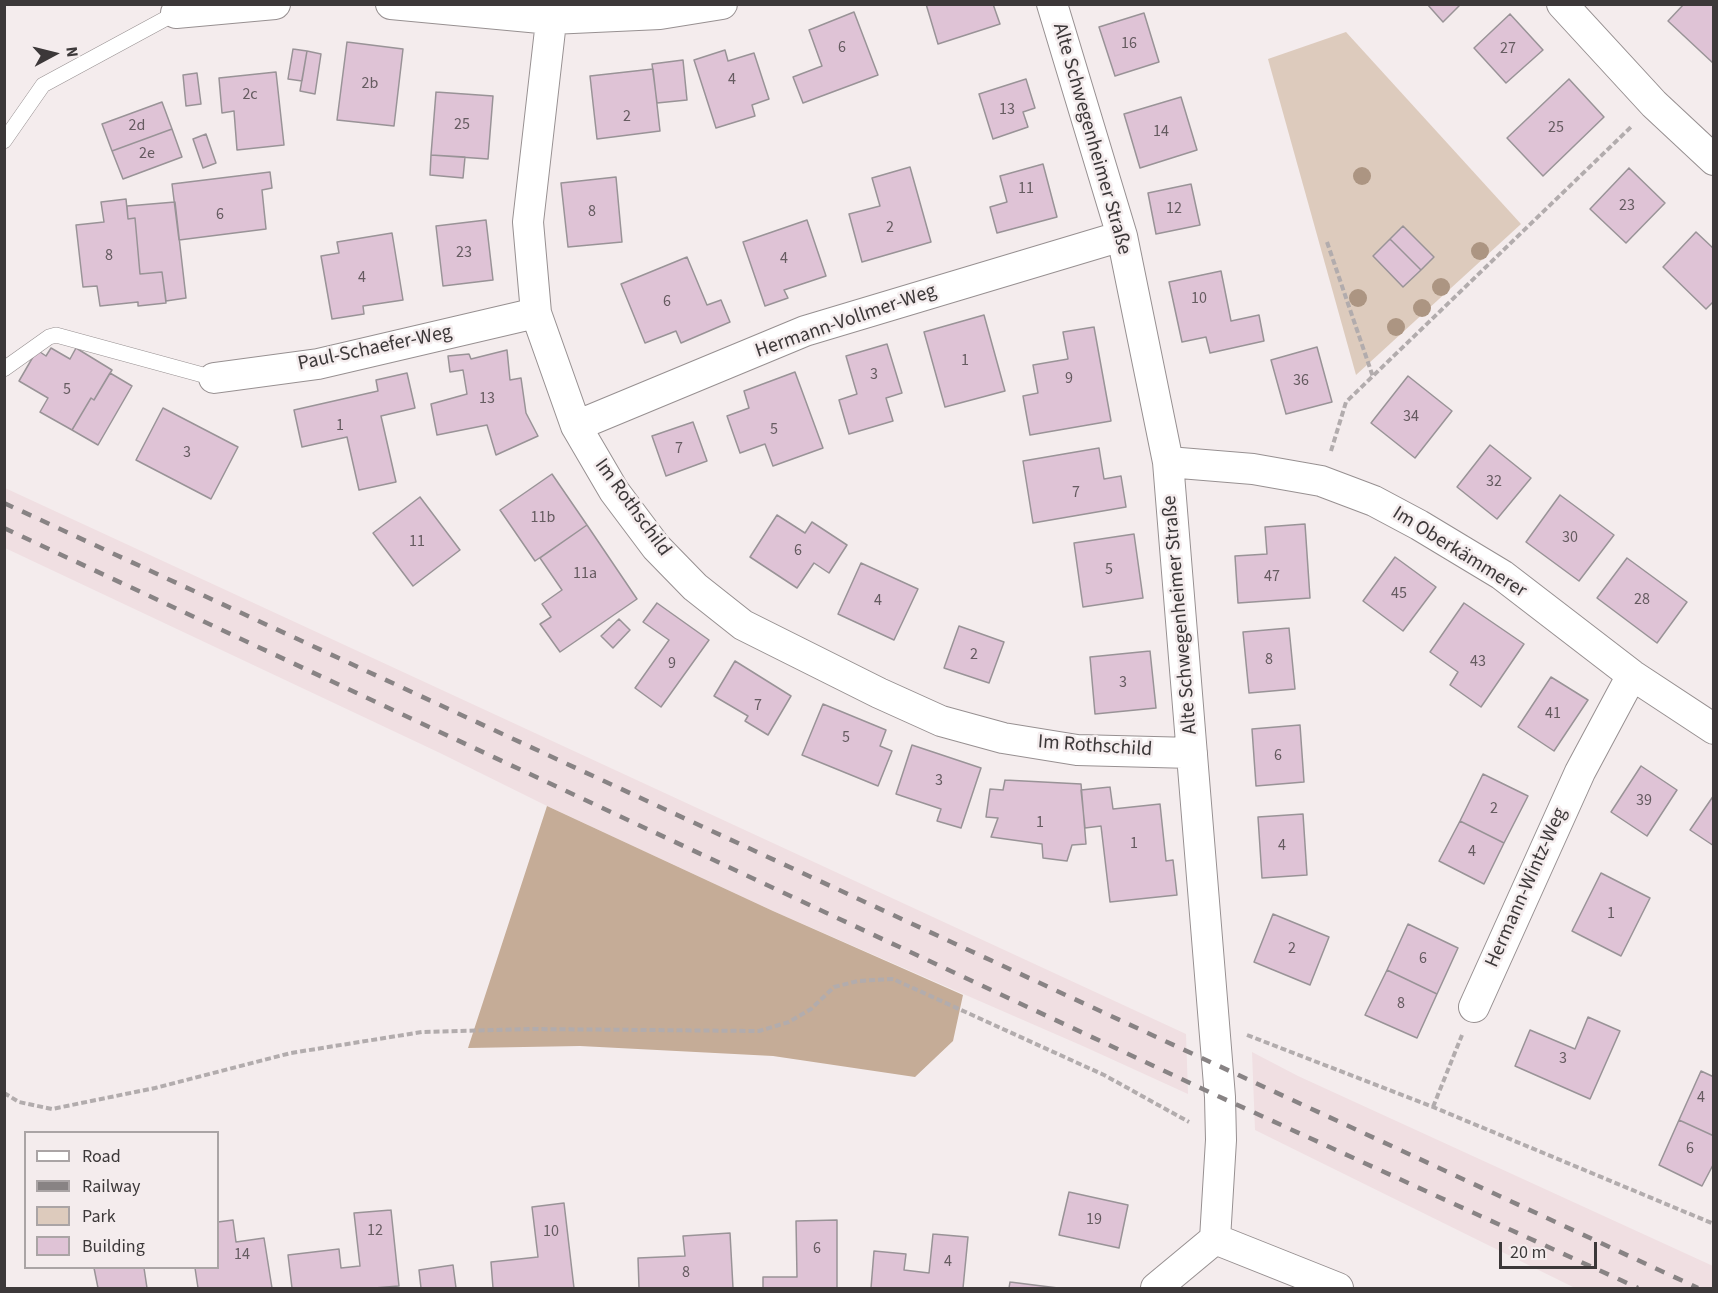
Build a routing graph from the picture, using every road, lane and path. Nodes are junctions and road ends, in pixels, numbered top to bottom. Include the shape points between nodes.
1 (275, 4) edge
2 (391, 4) edge
3 (722, 4) edge
4 (1052, 4) edge
5 (1574, 8) edge
6 (552, 12) edge
7 (176, 13) joint
8 (1654, 104) junction
9 (4, 141) edge
10 (1713, 160) edge
11 (1122, 236) junction
12 (1327, 242) dead end
13 (536, 313) junction
14 (4, 369) edge
15 (1373, 376) junction
16 (214, 378) joint
17 (576, 426) junction
18 (1168, 462) junction
19 (1321, 481) junction
20 (1632, 675) junction
21 (1713, 729) edge
22 (1192, 753) junction
23 (1474, 1007) joint
24 (1215, 1022) junction
25 (4, 1093) edge
26 (1433, 1107) junction
27 (1221, 1140) junction
28 (1713, 1224) edge
29 (1215, 1239) junction
30 (1156, 1288) edge
31 (1338, 1288) edge

1 - 7 street
2 - 6 street
3 - 6 street via 660,14
4 - 11 street, Alte Schwegenheimer Straße
5 - 8 street
6 - 13 street, Im Rothschild via 528,222
7 - 9 lane via 43,85
8 - 10 street
8 - 15 path
11 - 17 street, Hermann-Vollmer-Weg via 805,331
11 - 18 street, Alte Schwegenheimer Straße
12 - 15 path
13 - 16 street, Paul-Schaefer-Weg via 318,364
13 - 17 street, Im Rothschild
14 - 16 lane via 56,334
15 - 19 path via 1346,402
17 - 22 street, Im Rothschild via 614,491 656,547 695,587 742,625 951,724 1003,738 1077,750
18 - 19 street, Im Oberkämmerer via 1253,469
18 - 22 street, Alte Schwegenheimer Straße
19 - 20 street, Im Oberkämmerer via 1374,501 1502,575
20 - 21 street, Im Oberkämmerer
20 - 23 street, Hermann-Wintz-Weg via 1580,772
22 - 24 street, Alte Schwegenheimer Straße
23 - 26 path
24 - 26 path
24 - 27 street, Alte Schwegenheimer Straße
25 - 27 path via 19,1102 52,1109 155,1088 291,1053 422,1032 759,1031 796,1018 834,987 858,981 893,980 1104,1075
26 - 28 path
27 - 29 street, Alte Schwegenheimer Straße
29 - 30 street
29 - 31 street

